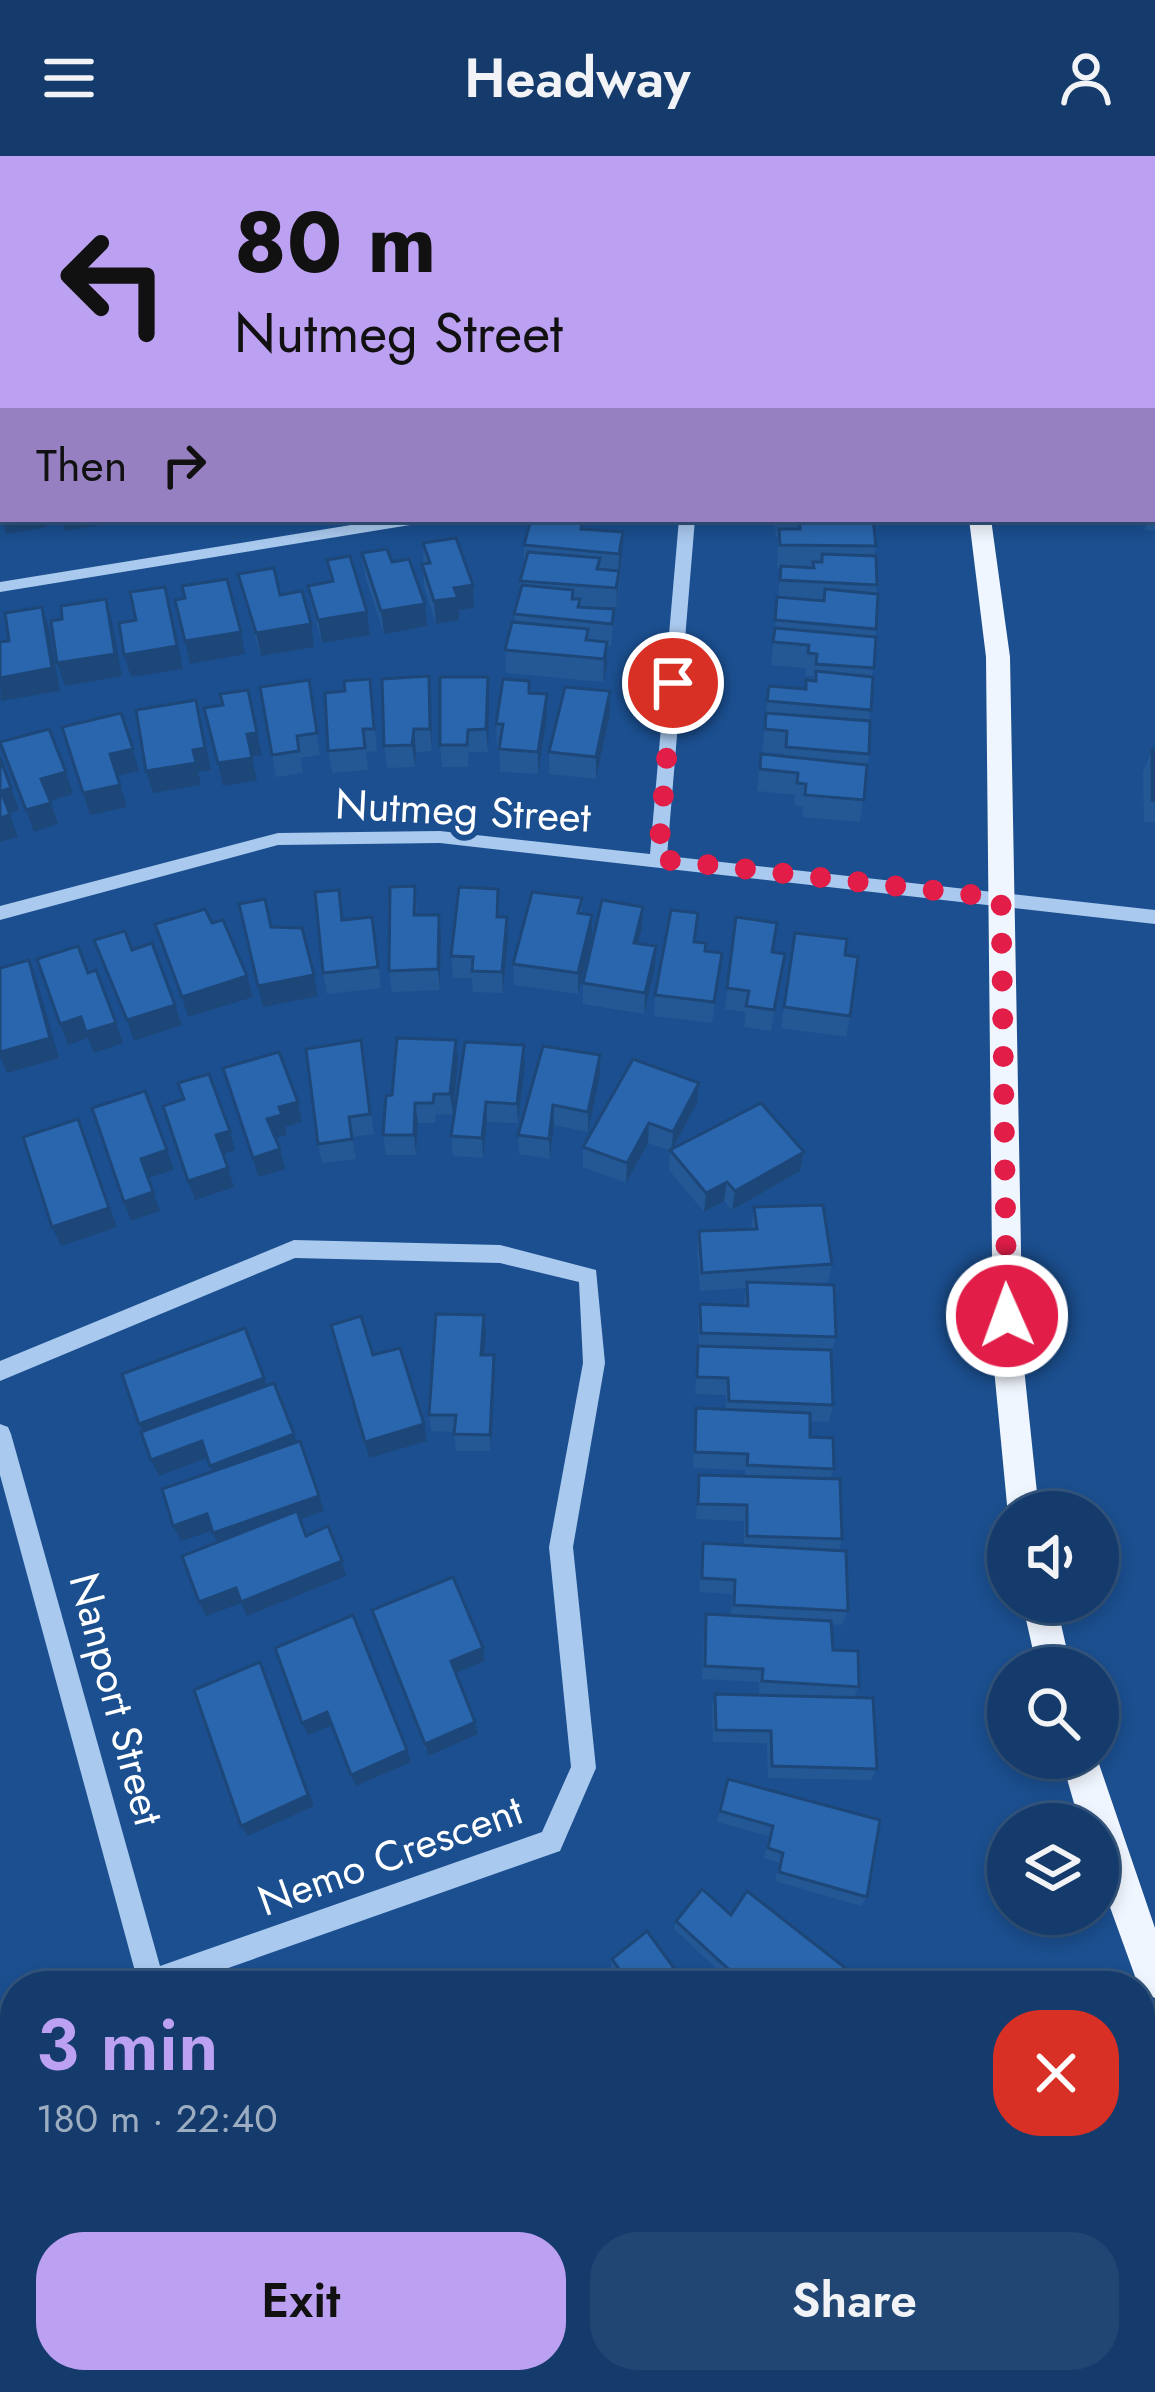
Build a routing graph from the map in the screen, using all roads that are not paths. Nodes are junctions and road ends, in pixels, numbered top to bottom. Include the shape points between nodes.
1 (398, 522) edge
2 (687, 522) edge
3 (980, 522) edge
4 (0, 587) edge
5 (658, 859) junction
6 (1001, 898) junction
7 (0, 913) edge
8 (1155, 917) edge
9 (0, 1371) edge
10 (0, 1434) edge
11 (1021, 1491) edge
12 (1119, 1881) edge
13 (148, 1971) edge
14 (189, 1971) edge
15 (1152, 1971) edge

1 - 4 street
2 - 5 street
3 - 6 main road via 998,658
5 - 6 street, Nutmeg Street
5 - 7 street, Nutmeg Street via 440,837 278,838
6 - 8 street, Nutmeg Street
6 - 11 main road via 1008,1358
9 - 14 street, Nemo Crescent via 294,1249 500,1254 590,1276 593,1363 562,1546 584,1768 551,1842
10 - 13 street, Nanport Street
12 - 15 main road

